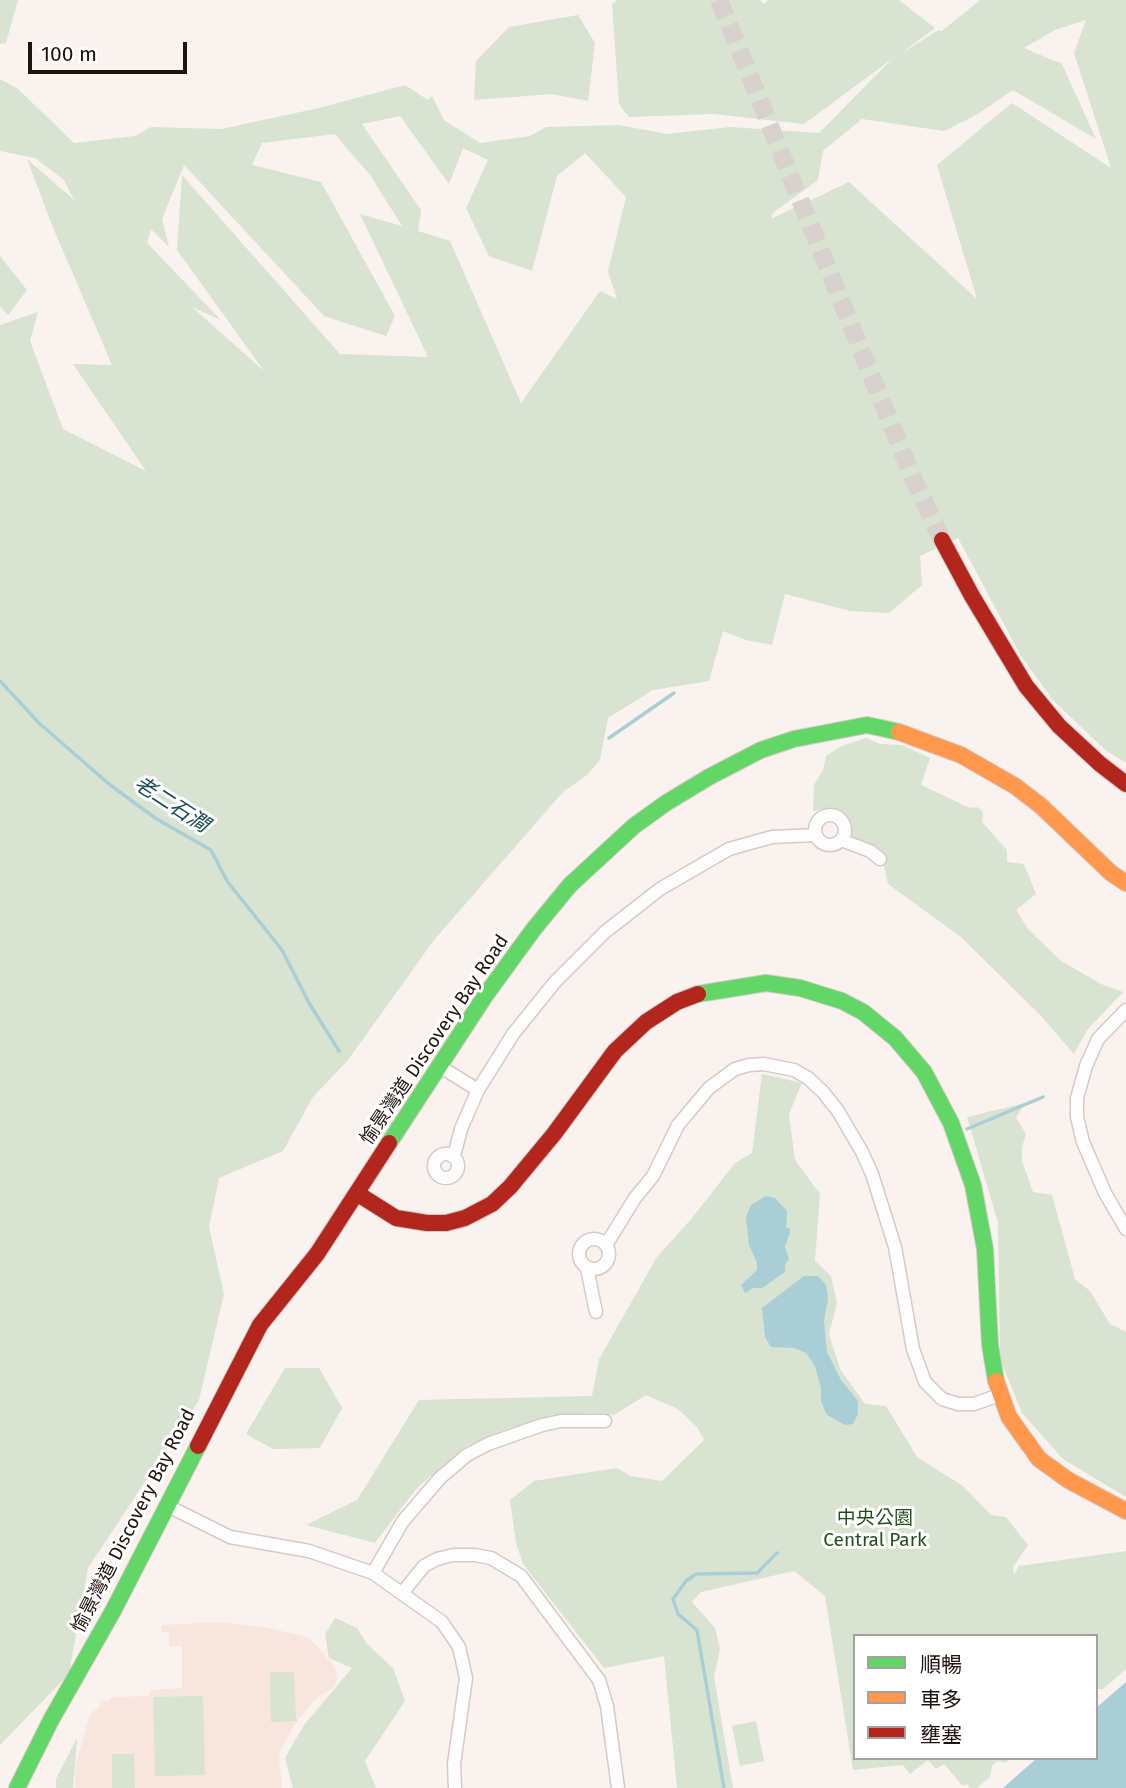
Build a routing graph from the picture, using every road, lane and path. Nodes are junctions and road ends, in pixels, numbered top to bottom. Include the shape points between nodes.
1 (942, 540) tunnel mouth
2 (1126, 784) edge
3 (816, 835) junction
4 (841, 840) junction
5 (880, 859) dead end
6 (1126, 883) edge
7 (1126, 1010) edge
8 (439, 1066) junction
9 (478, 1090) junction
10 (454, 1156) dead end
11 (358, 1194) junction
12 (1126, 1229) edge
13 (607, 1245) junction
14 (587, 1268) junction
15 (596, 1312) dead end
16 (1002, 1394) junction
17 (605, 1421) dead end
18 (166, 1504) junction
19 (1126, 1511) edge
20 (373, 1573) junction
21 (403, 1592) junction
22 (17, 1788) edge
23 (455, 1788) edge
24 (618, 1788) edge

1 - 2 street via 1026,686 1059,726
3 - 4 street via 827,844
3 - 4 street via 818,821 834,816 844,826
3 - 9 street via 772,837 729,849 632,910 555,982 513,1034
4 - 5 street
6 - 8 street, 愉景灣道 Discovery Bay Road via 1041,806 961,755 903,732 867,725 794,739 725,768 666,803 605,851 536,926
7 - 12 street via 1098,1039 1077,1098 1083,1142
8 - 9 street
8 - 11 street, 愉景灣道 Discovery Bay Road
9 - 10 street
11 - 16 street via 396,1218 446,1223 465,1217 510,1187 615,1051 646,1022 700,993 742,984 781,984 823,995 863,1012 895,1038 924,1072 951,1123 979,1212 989,1345
11 - 18 street, 愉景灣道 Discovery Bay Road via 302,1275 260,1325
13 - 14 street via 610,1254 604,1266
13 - 14 street via 598,1240 584,1242 579,1256
13 - 16 street via 653,1176 678,1125 709,1088 735,1069 749,1065 794,1070 808,1078 838,1111 872,1174 895,1247 913,1349 925,1382 942,1399 958,1404 975,1404
14 - 15 street
16 - 19 street via 1009,1417 1039,1459
17 - 20 street via 542,1425 467,1455 402,1521
18 - 20 street via 224,1535 309,1551
18 - 22 street, 愉景灣道 Discovery Bay Road
20 - 21 street
21 - 23 street via 442,1622 463,1657 466,1688 454,1764
21 - 24 street via 424,1566 453,1555 491,1558 521,1576 599,1681 609,1717

